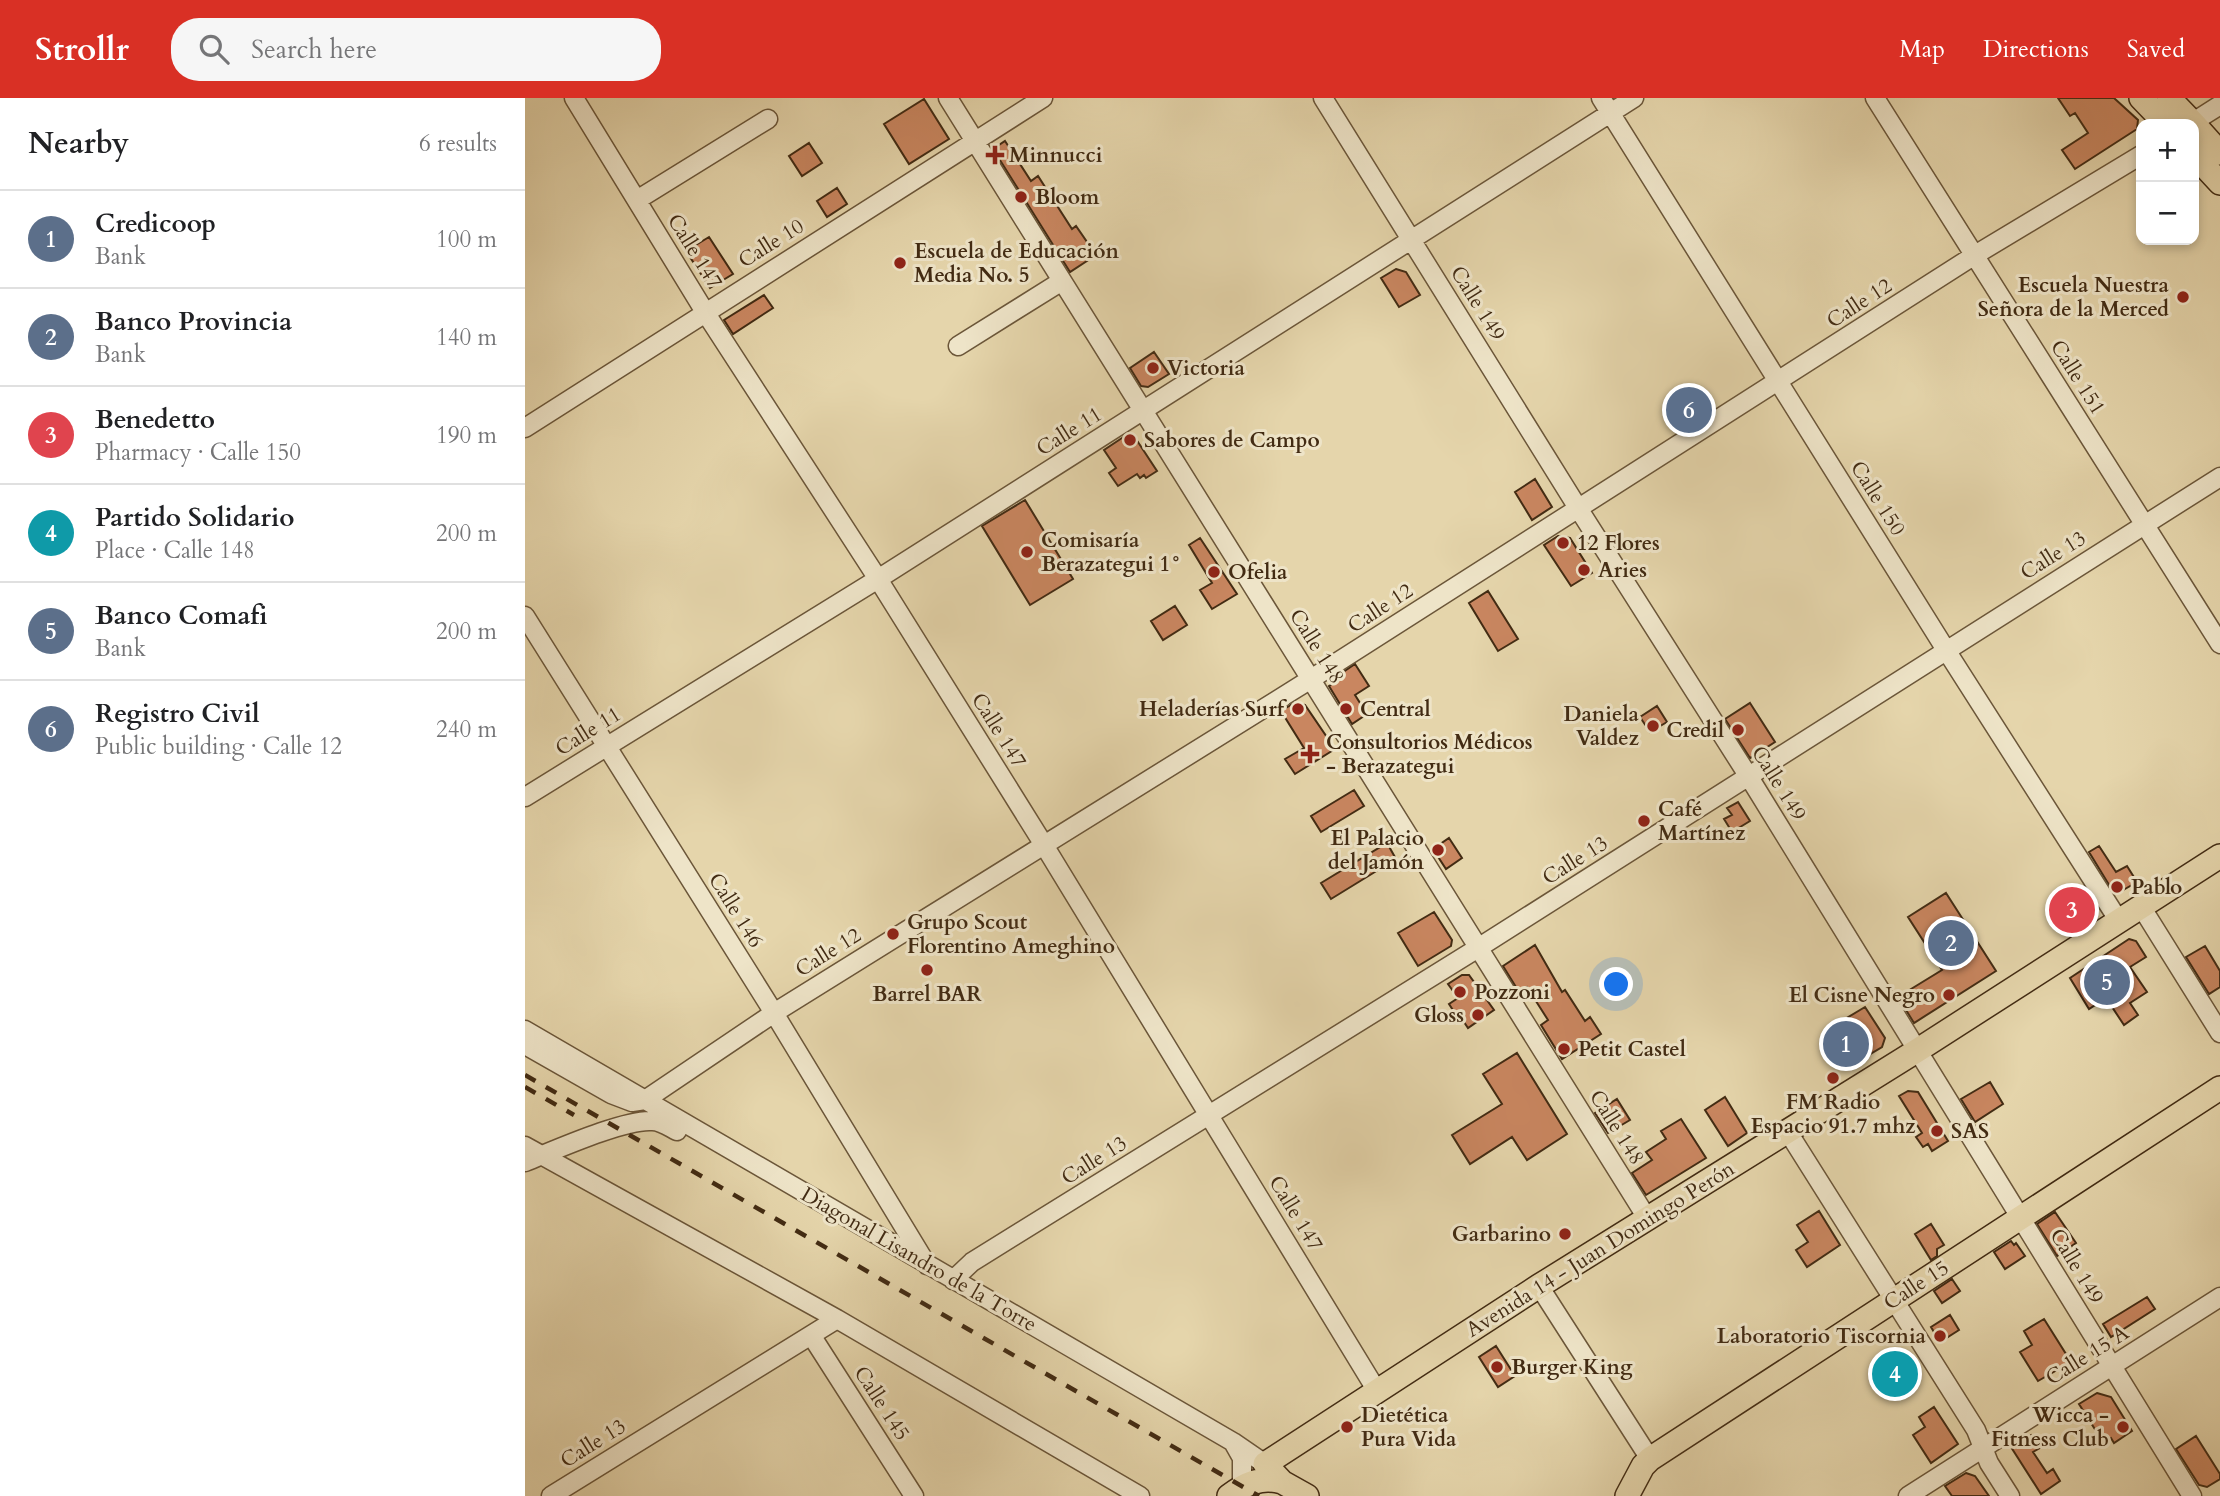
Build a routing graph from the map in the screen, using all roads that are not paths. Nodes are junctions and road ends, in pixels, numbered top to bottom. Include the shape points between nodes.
1 (574, 98) edge
2 (949, 98) edge
3 (1043, 98) edge
4 (1323, 98) edge
5 (1634, 98) edge
6 (1875, 98) edge
7 (2141, 98) edge
8 (2169, 98) edge
9 (1606, 105) edge
10 (2220, 105) edge
11 (768, 119) dead end
12 (2161, 119) edge
13 (2188, 119) edge
14 (2199, 120) edge
15 (2199, 130) edge
16 (975, 141) junction
17 (2220, 153) edge
18 (2136, 158) edge
19 (2199, 160) edge
20 (2220, 183) edge
21 (637, 200) junction
22 (1412, 239) junction
23 (1976, 255) junction
24 (1062, 281) junction
25 (705, 312) junction
26 (958, 346) dead end
27 (1778, 382) junction
28 (1143, 410) junction
29 (525, 428) edge
30 (2220, 477) edge
31 (1578, 508) junction
32 (2144, 525) junction
33 (878, 579) junction
34 (525, 617) edge
35 (2220, 644) edge
36 (1946, 650) junction
37 (1311, 679) junction
38 (607, 746) junction
39 (1749, 777) junction
40 (525, 797) edge
41 (1044, 845) junction
42 (2220, 856) edge
43 (2142, 908) junction
44 (2119, 921) junction
45 (1478, 948) junction
46 (774, 1013) junction
47 (525, 1030) edge
48 (2220, 1033) edge
49 (525, 1045) edge
50 (1919, 1050) junction
51 (2220, 1088) edge
52 (645, 1100) junction
53 (1210, 1115) junction
54 (1787, 1132) junction
55 (525, 1146) edge
56 (533, 1159) edge
57 (1647, 1218) junction
58 (2021, 1218) junction
59 (927, 1265) junction
60 (953, 1280) junction
61 (1539, 1286) junction
62 (2220, 1297) edge
63 (1892, 1300) junction
64 (837, 1319) junction
65 (811, 1335) junction
66 (2111, 1367) junction
67 (1377, 1391) junction
68 (1233, 1441) junction
69 (1983, 1447) junction
70 (1650, 1459) junction
71 (1265, 1464) junction
72 (1282, 1482) junction
73 (1235, 1491) edge
74 (551, 1496) edge
75 (914, 1496) edge
76 (1140, 1496) edge
77 (1307, 1496) edge
78 (1627, 1496) edge
79 (1908, 1496) edge
80 (2010, 1496) edge
81 (2192, 1496) edge

1 - 21 street, Calle 147
2 - 16 street, Calle 148
3 - 16 street, Calle 10
4 - 22 street, Calle 149
5 - 9 street, Calle 11
6 - 23 street, Calle 151
7 - 12 main road
8 - 13 main road
9 - 22 street, Calle 11
9 - 27 street, Calle 150
10 - 14 street
11 - 21 street
15 - 17 main road
16 - 24 street, Calle 148
16 - 25 street, Calle 10
18 - 23 street, Calle 12
19 - 20 main road
21 - 25 street, Calle 147
22 - 28 street, Calle 11
22 - 31 street, Calle 149
23 - 27 street, Calle 12
23 - 32 street, Calle 151
24 - 26 street
24 - 28 street, Calle 148
25 - 29 street, Calle 10
25 - 33 street, Calle 147
27 - 31 street, Calle 12
27 - 36 street, Calle 150
28 - 33 street, Calle 11
28 - 37 street, Calle 148
30 - 32 street, Calle 13
31 - 37 street, Calle 12
31 - 39 street, Calle 149
32 - 35 street, Calle 151
32 - 36 street, Calle 13
33 - 38 street, Calle 11
33 - 41 street, Calle 147
34 - 38 street, Calle 146
36 - 39 street, Calle 13
36 - 44 street, Calle 150
37 - 41 street, Calle 12
37 - 45 street, Calle 148
38 - 40 street, Calle 11
38 - 46 street, Calle 146
39 - 45 street, Calle 13
39 - 50 street, Calle 149
41 - 46 street, Calle 12
41 - 53 street, Calle 147
42 - 43 main road, Avenida 14 - Juan Domingo Perón
43 - 44 main road, Avenida 14 - Juan Domingo Perón
43 - 48 street
44 - 50 main road, Avenida 14 - Juan Domingo Perón
45 - 53 street, Calle 13
45 - 57 street, Calle 148
46 - 52 street, Calle 12
46 - 59 street, Calle 146
47 - 52 street, Diagonal Lisandro de la Torre
49 - 52 street via 611,1094 632,1102
50 - 54 main road, Avenida 14 - Juan Domingo Perón
50 - 58 street, Calle 149
51 - 58 main road, Calle 15
52 - 59 street, Diagonal Lisandro de la Torre
53 - 60 street, Calle 13 via 972,1262
53 - 67 street, Calle 147
54 - 57 main road, Avenida 14 - Juan Domingo Perón
54 - 63 street
55 - 56 street
56 - 59 street via 631,1124 659,1122 796,1200
56 - 64 street
57 - 61 main road, Avenida 14 - Juan Domingo Perón
58 - 63 main road, Calle 15
58 - 66 street, Calle 149
59 - 60 street, Diagonal Lisandro de la Torre
60 - 68 street, Diagonal Lisandro de la Torre
61 - 67 main road, Avenida 14 - Juan Domingo Perón
61 - 70 street
62 - 66 street, Calle 15 A
63 - 69 street
63 - 70 main road, Calle 15
64 - 65 street, Calle 13
64 - 76 street
65 - 74 street, Calle 13
65 - 75 street, Calle 145
66 - 69 street, Calle 15 A
66 - 81 street, Calle 149
67 - 71 main road, Avenida 14 - Juan Domingo Perón
68 - 71 street, Diagonal Lisandro de la Torre
68 - 73 street via 1242,1458
69 - 79 street, Calle 15 A
69 - 80 street
70 - 78 main road, Calle 15
71 - 72 main road, Diagonal Lisandro de la Torre
72 - 73 main road via 1261,1480
72 - 77 main road, Diagonal Lisandro de la Torre

